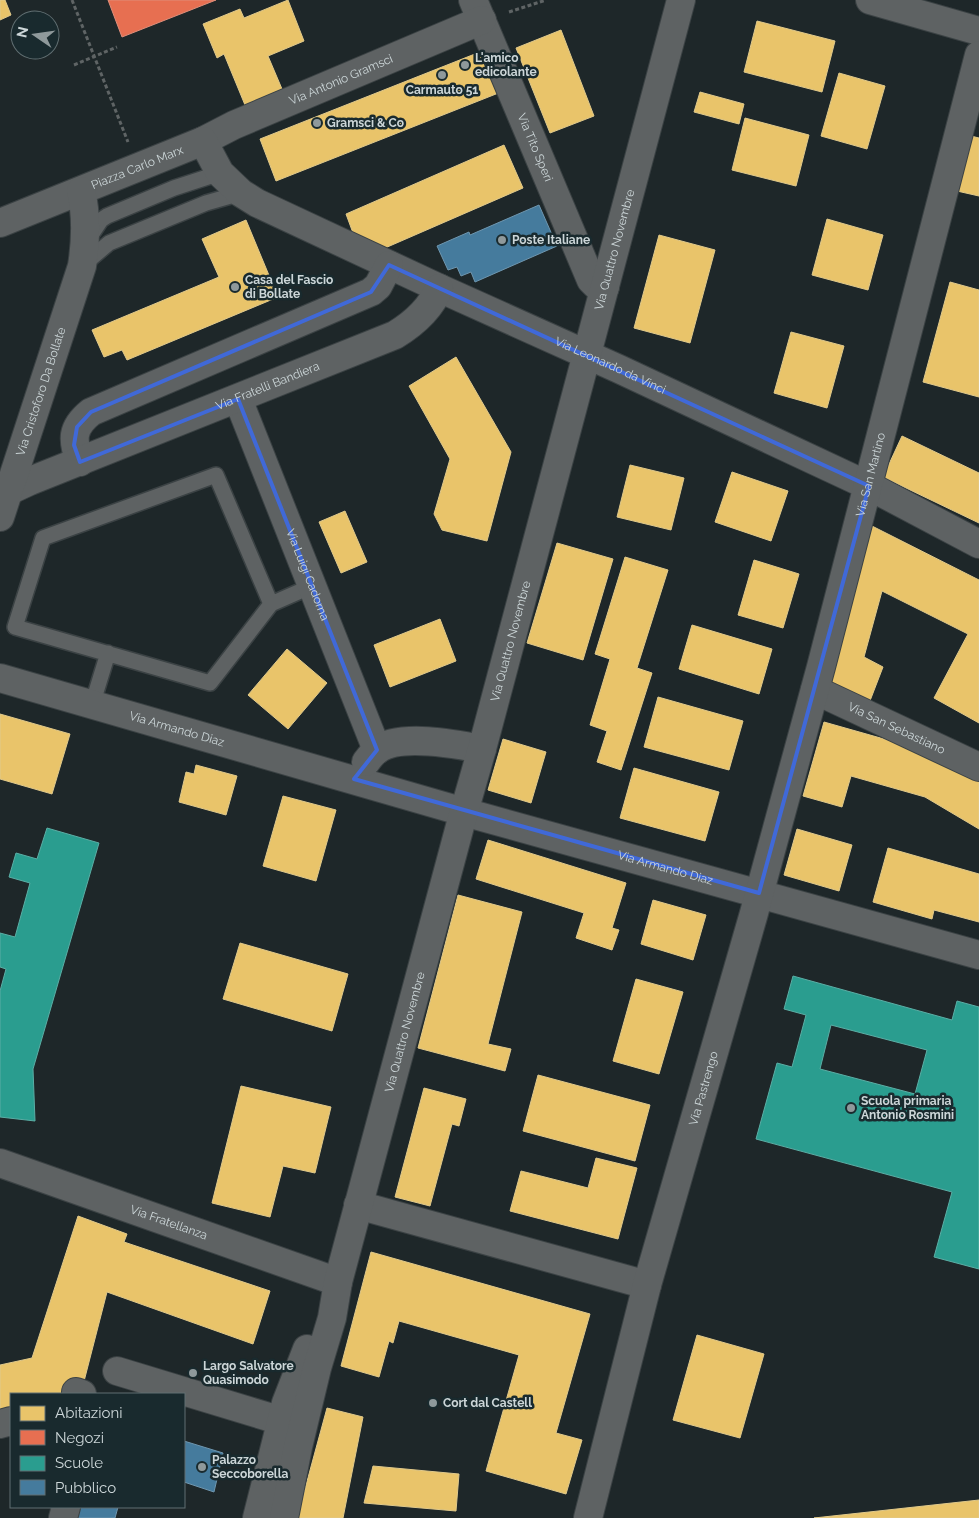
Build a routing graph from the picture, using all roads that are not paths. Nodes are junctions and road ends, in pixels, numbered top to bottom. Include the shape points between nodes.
1 (681, 0) edge
2 (870, 0) edge
3 (477, 10) edge
4 (979, 31) edge
5 (979, 55) edge
6 (203, 141) junction
7 (220, 173) junction
8 (81, 191) junction
9 (241, 193) junction
10 (0, 223) edge
11 (83, 256) junction
12 (389, 265) junction
13 (605, 287) junction
14 (439, 288) junction
15 (588, 354) junction
16 (238, 399) junction
17 (80, 462) junction
18 (868, 486) junction
19 (4, 493) edge
20 (0, 517) edge
21 (979, 544) edge
22 (312, 586) junction
23 (270, 604) junction
24 (108, 653) junction
25 (0, 678) edge
26 (815, 690) junction
27 (92, 705) junction
28 (482, 749) junction
29 (378, 750) junction
30 (979, 767) edge
31 (354, 779) junction
32 (464, 812) junction
33 (759, 893) junction
34 (979, 955) edge
35 (0, 1163) edge
36 (358, 1205) junction
37 (338, 1282) junction
38 (648, 1285) junction
39 (117, 1371) dead end
40 (282, 1421) junction
41 (257, 1518) edge
42 (284, 1518) edge
43 (588, 1518) edge

1 - 13 street, Via Quattro Novembre
2 - 4 street
3 - 6 street, Via Antonio Gramsci
3 - 13 street, Via Tito Speri via 591,280
5 - 18 street, Via San Martino
6 - 7 street
6 - 8 street, Piazza Carlo Marx
7 - 9 street
7 - 11 lane via 174,188 100,220 92,231
8 - 10 street
8 - 11 street, Piazza Carlo Marx via 85,209
9 - 11 lane via 206,203
9 - 12 street, Via Leonardo da Vinci
11 - 19 street, Via Cristoforo Da Bollate
12 - 14 street, Via Leonardo da Vinci
12 - 17 street via 371,292 91,412 77,427 74,438
13 - 15 street, Via Quattro Novembre
14 - 15 street, Via Leonardo da Vinci
14 - 16 street, Via Fratelli Bandiera via 424,311 395,335
15 - 18 street, Via Leonardo da Vinci
15 - 28 street, Via Quattro Novembre
16 - 17 street, Via Fratelli Bandiera
16 - 22 street, Via Luigi Cadorna
17 - 19 street, Via Fratelli Bandiera
18 - 21 street, Via Leonardo da Vinci
18 - 26 street, Via San Martino
19 - 20 street, Via Cristoforo Da Bollate
22 - 23 lane
22 - 29 street, Via Luigi Cadorna
23 - 24 lane via 210,683
23 - 24 lane via 216,475 43,538 15,627
24 - 27 lane
25 - 27 street, Via Armando Diaz
26 - 30 street, Via San Sebastiano
26 - 33 street, Via San Martino
27 - 31 street, Via Armando Diaz
28 - 29 street via 422,741
28 - 32 street, Via Quattro Novembre
29 - 31 street
31 - 32 street, Via Armando Diaz
32 - 33 street, Via Armando Diaz
32 - 36 street, Via Quattro Novembre
33 - 34 street, Via Armando Diaz
33 - 38 street, Via Pastrengo
35 - 37 street, Via Fratellanza
36 - 37 street, Via Quattro Novembre
36 - 38 street
37 - 40 street, Via Quattro Novembre via 305,1352
37 - 42 street, Via Quattro Novembre
38 - 43 street, Via Pastrengo
39 - 40 street
40 - 41 street, Via Quattro Novembre

